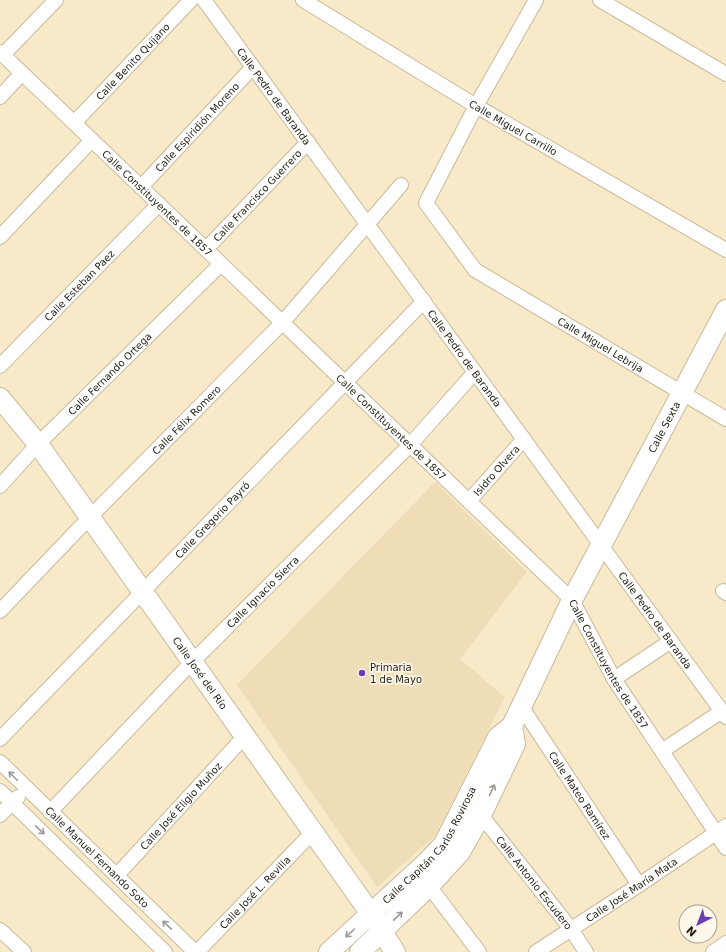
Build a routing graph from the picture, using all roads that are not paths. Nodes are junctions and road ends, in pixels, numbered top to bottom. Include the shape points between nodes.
1 (56, 0) edge
2 (192, 0) edge
3 (204, 0) edge
4 (303, 0) edge
5 (536, 0) edge
6 (600, 0) edge
7 (2, 53) edge
8 (253, 67) junction
9 (22, 73) junction
10 (726, 74) edge
11 (0, 97) edge
12 (476, 106) junction
13 (74, 123) junction
14 (92, 140) junction
15 (308, 142) junction
16 (401, 185) dead end
17 (141, 187) junction
18 (159, 204) junction
19 (367, 223) junction
20 (0, 237) edge
21 (206, 249) junction
22 (726, 250) edge
23 (221, 264) junction
24 (424, 301) junction
25 (726, 310) edge
26 (282, 323) junction
27 (0, 366) edge
28 (475, 372) junction
29 (345, 382) junction
30 (681, 393) junction
31 (0, 398) edge
32 (726, 419) edge
33 (524, 439) junction
34 (38, 444) junction
35 (410, 445) junction
36 (0, 486) edge
37 (469, 501) junction
38 (90, 517) junction
39 (602, 545) junction
40 (143, 592) junction
41 (572, 600) junction
42 (0, 612) edge
43 (671, 641) junction
44 (192, 662) junction
45 (614, 679) junction
46 (521, 706) junction
47 (724, 714) edge
48 (512, 726) junction
49 (245, 736) junction
50 (0, 739) edge
51 (662, 751) junction
52 (0, 762) edge
53 (27, 789) junction
54 (0, 791) edge
55 (12, 803) junction
56 (50, 812) junction
57 (0, 815) edge
58 (480, 815) junction
59 (721, 829) edge
60 (313, 832) junction
61 (726, 848) edge
62 (117, 876) junction
63 (639, 885) junction
64 (429, 886) junction
65 (371, 914) junction
66 (570, 929) junction
67 (0, 930) edge
68 (382, 931) junction
69 (726, 943) edge
70 (162, 951) edge
71 (24, 952) edge
72 (196, 952) edge
73 (329, 952) edge
74 (360, 952) edge
75 (395, 952) edge
76 (479, 952) edge
77 (536, 952) edge
78 (586, 952) edge
79 (713, 952) edge

1 - 7 street
2 - 13 street, Calle Benito Quijano
3 - 8 street, Calle Pedro de Baranda
4 - 12 street, Calle Miguel Carrillo
5 - 12 street
6 - 10 street
7 - 9 street, Calle Constituyentes de 1857
8 - 15 street, Calle Pedro de Baranda
8 - 17 street, Calle Espiridión Moreno
9 - 11 street
9 - 13 street, Calle Constituyentes de 1857
12 - 22 street, Calle Miguel Carrillo
12 - 30 street, Calle Miguel Lebrija via 426,203 475,270
13 - 14 street, Calle Constituyentes de 1857
14 - 17 street, Calle Constituyentes de 1857
14 - 20 street
15 - 19 street, Calle Pedro de Baranda
15 - 21 street, Calle Francisco Guerrero
16 - 19 street, Calle Félix Romero
17 - 18 street, Calle Constituyentes de 1857
18 - 21 street, Calle Constituyentes de 1857
18 - 27 street, Calle Esteban Paez
19 - 24 street, Calle Pedro de Baranda
19 - 26 street, Calle Félix Romero
21 - 23 street, Calle Constituyentes de 1857
23 - 26 street, Calle Constituyentes de 1857
23 - 34 street, Calle Fernando Ortega
24 - 28 street, Calle Pedro de Baranda
24 - 29 street, Calle Gregorio Payró
25 - 30 street, Calle Sexta
26 - 29 street, Calle Constituyentes de 1857
26 - 38 street, Calle Félix Romero
28 - 33 street, Calle Pedro de Baranda
28 - 35 street, Calle Ignacio Sierra
29 - 35 street, Calle Constituyentes de 1857
29 - 40 street, Calle Gregorio Payró
30 - 32 street, Calle Miguel Lebrija
30 - 39 street, Calle Sexta
31 - 34 street, Calle José del Río
33 - 37 street, Isidro Olvera
33 - 39 street, Calle Pedro de Baranda
34 - 36 street, Calle Fernando Ortega
34 - 38 street, Calle José del Río
35 - 37 street, Calle Constituyentes de 1857
35 - 44 street, Calle Ignacio Sierra
37 - 41 street, Calle Constituyentes de 1857
38 - 40 street, Calle José del Río
38 - 42 street, Calle Félix Romero
39 - 41 street, Calle Capitán Carlos Rovirosa
39 - 43 street, Calle Pedro de Baranda
40 - 44 street, Calle José del Río
40 - 50 street, Calle Gregorio Payró
41 - 45 street, Calle Constituyentes de 1857
41 - 46 street, Calle Capitán Carlos Rovirosa
43 - 45 street
43 - 47 street, Calle Pedro de Baranda
44 - 49 street, Calle José del Río
44 - 56 street, Calle Ignacio Sierra
45 - 51 street, Calle Constituyentes de 1857
46 - 48 street, Calle Capitán Carlos Rovirosa
46 - 63 street, Calle Mateo Ramírez
47 - 51 street
58 -> 48 street, Calle Capitán Carlos Rovirosa via 515,744
48 - 65 street, Calle Capitán Carlos Rovirosa via 498,737 444,844
49 - 60 street, Calle José del Río
49 - 62 street, Calle José Eligio Muñoz
51 - 59 street, Calle Constituyentes de 1857
53 -> 52 street, Calle Manuel Fernando Soto
53 - 55 street
53 - 56 street, Calle Manuel Fernando Soto
54 - 55 street, Calle Manuel Fernando Soto
55 - 57 street
55 -> 70 street, Calle Manuel Fernando Soto
56 - 62 street, Calle Manuel Fernando Soto
58 - 64 street, Calle Capitán Carlos Rovirosa via 460,852
58 - 66 street, Calle Antonio Escudero
59 - 61 street, Calle Constituyentes de 1857
59 - 63 street, Calle José María Mata
60 - 65 street, Calle José del Río
60 - 72 street, Calle José L. Revilla
72 -> 62 street, Calle Manuel Fernando Soto
63 - 66 street, Calle José María Mata
68 -> 64 street, Calle Capitán Carlos Rovirosa
64 - 76 street
65 - 68 street, Calle José del Río
65 -> 73 street, Calle Capitán Carlos Rovirosa
66 - 77 street, Calle José María Mata
66 - 78 street, Calle Antonio Escudero
67 - 71 street
68 - 74 street, Calle Capitán Carlos Rovirosa
68 - 75 street, Calle José del Río
69 - 79 street

